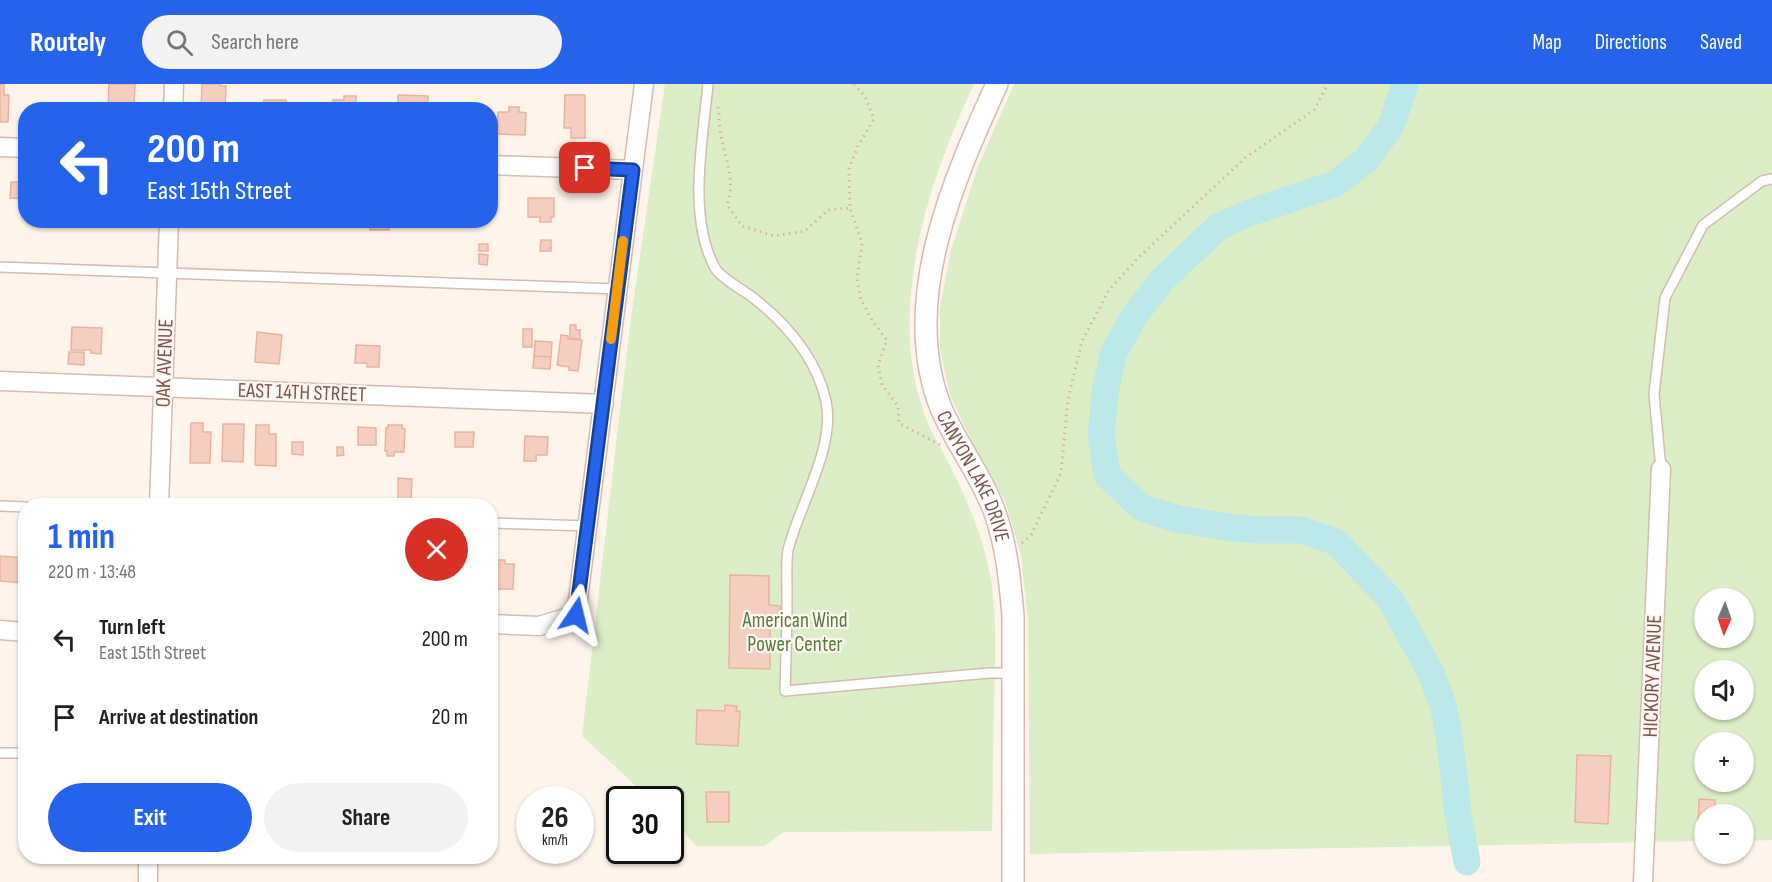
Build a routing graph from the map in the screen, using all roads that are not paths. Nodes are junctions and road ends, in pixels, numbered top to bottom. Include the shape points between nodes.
1 (174, 84) edge
2 (644, 84) edge
3 (708, 84) edge
4 (997, 84) edge
5 (173, 102) edge
6 (0, 147) edge
7 (18, 148) edge
8 (498, 165) edge
9 (633, 170) junction
10 (1772, 180) edge
11 (169, 228) edge
12 (0, 267) edge
13 (167, 273) junction
14 (617, 288) junction
15 (0, 381) edge
16 (163, 387) junction
17 (604, 404) junction
18 (1660, 470) joint
19 (159, 498) edge
20 (0, 506) edge
21 (18, 507) edge
22 (498, 523) edge
23 (589, 526) junction
24 (498, 624) edge
25 (0, 630) edge
26 (18, 631) edge
27 (1013, 673) junction
28 (0, 753) edge
29 (18, 753) edge
30 (148, 864) edge
31 (148, 882) edge
32 (1013, 882) edge
33 (1643, 882) edge

1 - 5 street
2 - 9 street
3 - 27 lane via 698,181 703,233 716,270 771,311 804,350 814,364 828,413 821,455 788,551 785,691
4 - 27 street, CANYON LAKE DRIVE via 970,144 944,221 928,284 925,318 931,378 951,430 995,512 1006,555 1013,616
6 - 7 street
8 - 9 street
9 - 14 street
10 - 18 lane via 1762,181 1703,225 1665,298 1654,394
11 - 13 street, OAK AVENUE
12 - 13 lane
13 - 14 lane
13 - 16 street, OAK AVENUE
14 - 17 street
15 - 16 street, EAST 14TH STREET
16 - 17 street, EAST 14TH STREET
16 - 19 street, OAK AVENUE
17 - 23 street
18 - 33 street, HICKORY AVENUE
20 - 21 lane
22 - 23 lane
23 - 24 street via 576,615 539,626
25 - 26 street
27 - 32 street, CANYON LAKE DRIVE
28 - 29 lane
30 - 31 street

